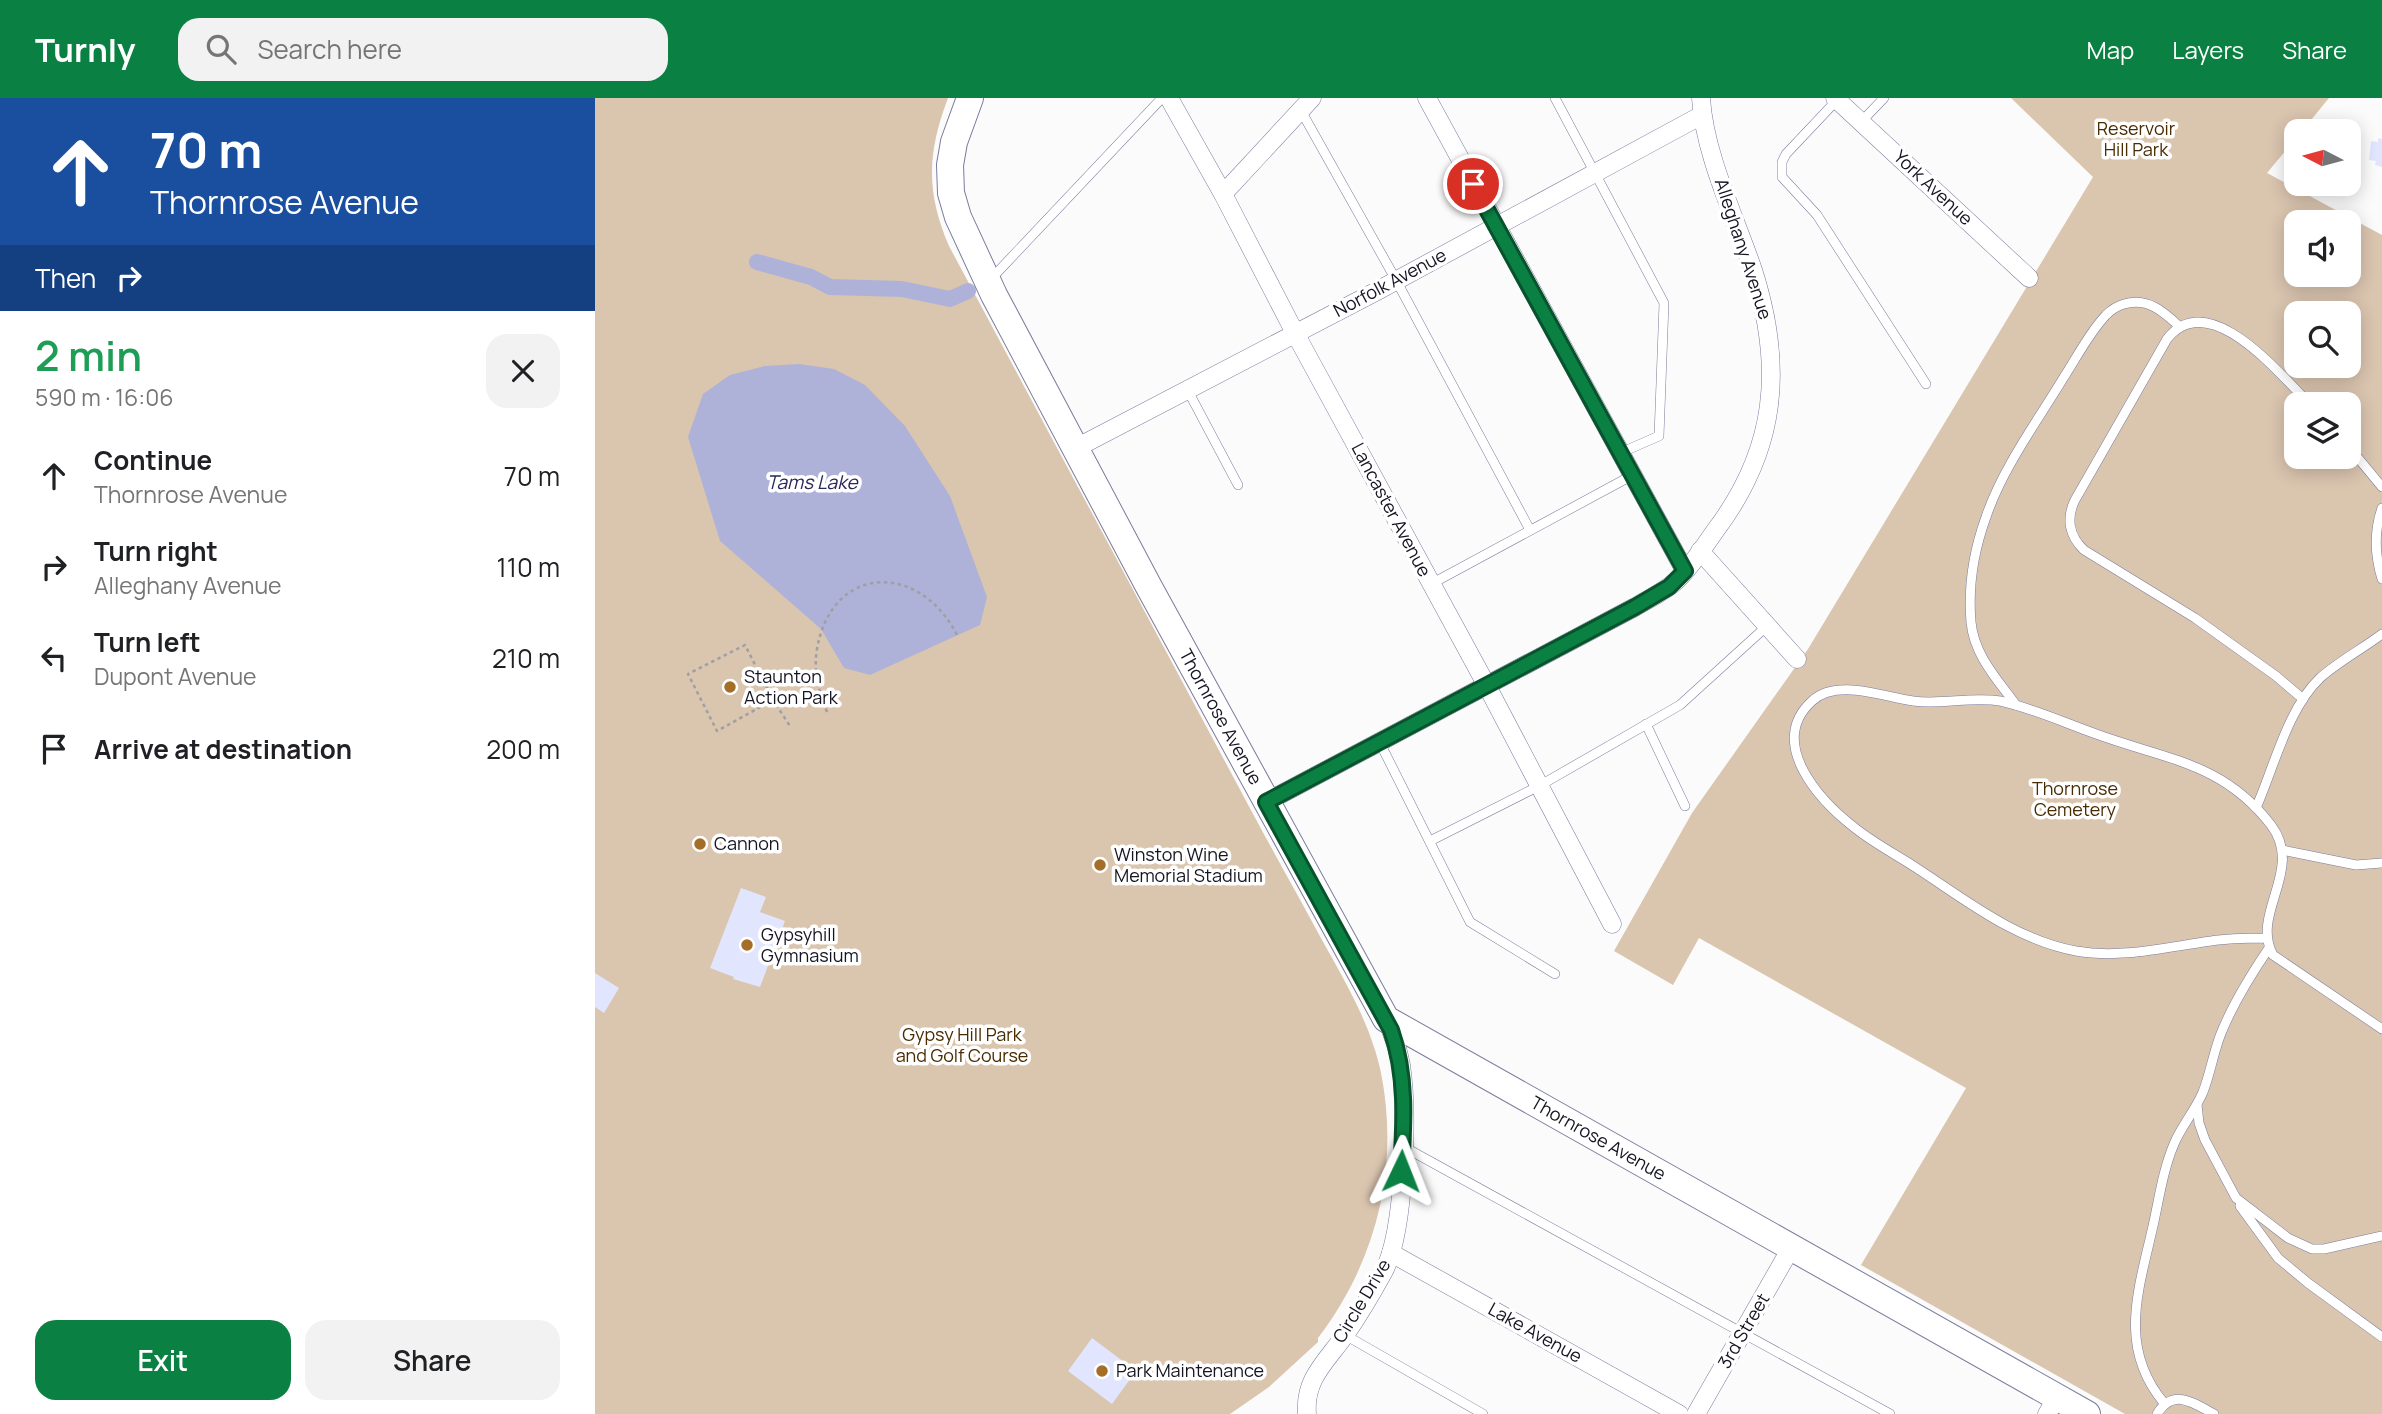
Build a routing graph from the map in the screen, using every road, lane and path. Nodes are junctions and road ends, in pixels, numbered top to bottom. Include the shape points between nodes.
1 (970, 98) edge
2 (1163, 98) edge
3 (1169, 98) edge
4 (1427, 98) edge
5 (1555, 98) edge
6 (1884, 98) edge
7 (1836, 99) edge
8 (1306, 104) edge
9 (1701, 106) edge
10 (1862, 121) junction
11 (1595, 173) junction
12 (1223, 194) junction
13 (1496, 226) junction
14 (2029, 278) dead end
15 (1396, 280) junction
16 (988, 282) junction
17 (2180, 327) junction
18 (1295, 333) junction
19 (1926, 384) dead end
20 (1187, 389) junction
21 (2297, 392) edge
22 (1076, 448) junction
23 (1619, 454) junction
24 (2361, 462) edge
25 (1631, 476) junction
26 (1238, 485) dead end
27 (2382, 487) edge
28 (2382, 508) edge
29 (1530, 530) junction
30 (1700, 551) junction
31 (1685, 571) junction
32 (2382, 579) edge
33 (1431, 584) junction
34 (1767, 626) junction
35 (2382, 634) edge
36 (957, 635) dead end
37 (1797, 659) dead end
38 (1487, 686) junction
39 (2303, 699) junction
40 (773, 700) junction
41 (2017, 706) junction
42 (827, 712) dead end
43 (1646, 724) junction
44 (790, 726) dead end
45 (1380, 743) junction
46 (1539, 786) junction
47 (1266, 802) junction
48 (1685, 806) dead end
49 (2256, 808) junction
50 (1430, 841) junction
51 (2282, 850) junction
52 (2382, 863) edge
53 (1612, 924) dead end
54 (2266, 938) junction
55 (2269, 948) junction
56 (1555, 974) dead end
57 (1386, 1020) junction
58 (2382, 1029) edge
59 (2197, 1105) junction
60 (1403, 1146) junction
61 (2236, 1198) junction
62 (2382, 1236) edge
63 (1791, 1248) junction
64 (1391, 1253) junction
65 (1744, 1332) junction
66 (1345, 1335) junction
67 (2382, 1336) edge
68 (2164, 1403) junction
69 (2052, 1405) edge
70 (1307, 1412) edge
71 (1483, 1414) edge
72 (1679, 1414) edge
73 (1696, 1414) edge
74 (1890, 1414) edge
75 (2088, 1414) edge
76 (2157, 1414) edge
77 (2214, 1414) edge

1 - 16 street, Thornrose Avenue via 954,142 950,185 958,217
2 - 16 lane
3 - 12 street, Lancaster Avenue
4 - 13 street
5 - 11 lane
6 - 10 lane
7 - 10 street, York Avenue
7 - 19 lane via 1786,154 1781,162 1782,177 1817,215
8 - 12 street
8 - 15 lane
9 - 11 street, Norfolk Avenue
9 - 30 street, Alleghany Avenue via 1768,324 1772,373 1765,428 1752,470 1730,512
10 - 14 street, York Avenue
11 - 13 street, Norfolk Avenue
11 - 23 lane via 1664,303 1659,436
12 - 18 street, Lancaster Avenue
13 - 15 street, Norfolk Avenue
13 - 23 street
15 - 18 street, Norfolk Avenue
15 - 29 lane
16 - 22 street, Thornrose Avenue
17 - 21 lane via 2210,324 2233,332
17 - 39 lane via 2167,339 2075,500 2072,532 2084,550 2195,618
17 - 41 lane via 2160,309 2144,303 2125,304 2108,314 2046,407 1988,510 1973,575 1973,632 1983,660
18 - 20 street, Norfolk Avenue
18 - 33 street, Lancaster Avenue
20 - 22 street, Norfolk Avenue
20 - 26 lane
22 - 47 street, Thornrose Avenue
23 - 25 street
24 - 27 lane
25 - 29 lane
25 - 31 street
28 - 32 lane via 2377,532
29 - 33 lane
30 - 31 street, Alleghany Avenue
30 - 34 street
31 - 38 street, Alleghany Avenue via 1669,587 1635,607
33 - 38 street, Lancaster Avenue
34 - 37 street
34 - 43 lane via 1680,705
35 - 39 lane via 2323,676
36 - 42 path via 950,621 909,587 871,582 852,591 840,601 822,631 816,652 818,688
38 - 45 street, Alleghany Avenue
38 - 46 street, Lancaster Avenue
39 - 49 lane
40 - 40 path via 744,645 688,674 717,731
40 - 44 path
41 - 49 lane via 2198,766 2235,788
41 - 54 lane via 1988,700 1920,702 1836,689 1819,695 1803,713 1795,734 1796,753 1806,776 1854,828 1954,894 2032,938 2076,951 2111,954
43 - 46 lane
43 - 48 lane
45 - 47 street, Alleghany Avenue
45 - 50 lane
46 - 50 lane
46 - 53 street, Lancaster Avenue
47 - 57 street, Thornrose Avenue
49 - 51 lane via 2273,828
50 - 56 lane via 1470,922
51 - 52 lane via 2356,865
51 - 54 lane
54 - 55 lane
55 - 58 lane
55 - 59 lane via 2228,1017
57 - 60 street, Circle Drive via 1401,1065
57 - 63 street, Thornrose Avenue
59 - 61 lane via 2205,1140
59 - 68 lane via 2169,1157 2135,1315 2139,1358
60 - 64 street, Circle Drive
60 - 65 lane
61 - 62 lane via 2288,1238 2312,1249
61 - 67 lane via 2278,1258
63 - 65 street, 3rd Street
63 - 69 street, Thornrose Avenue
64 - 66 street, Circle Drive
64 - 72 street, Lake Avenue
65 - 73 street, 3rd Street
65 - 74 lane
66 - 70 street, Circle Drive via 1312,1378
66 - 71 lane
68 - 76 lane
68 - 77 lane via 2177,1399
69 - 75 street, Thornrose Avenue

